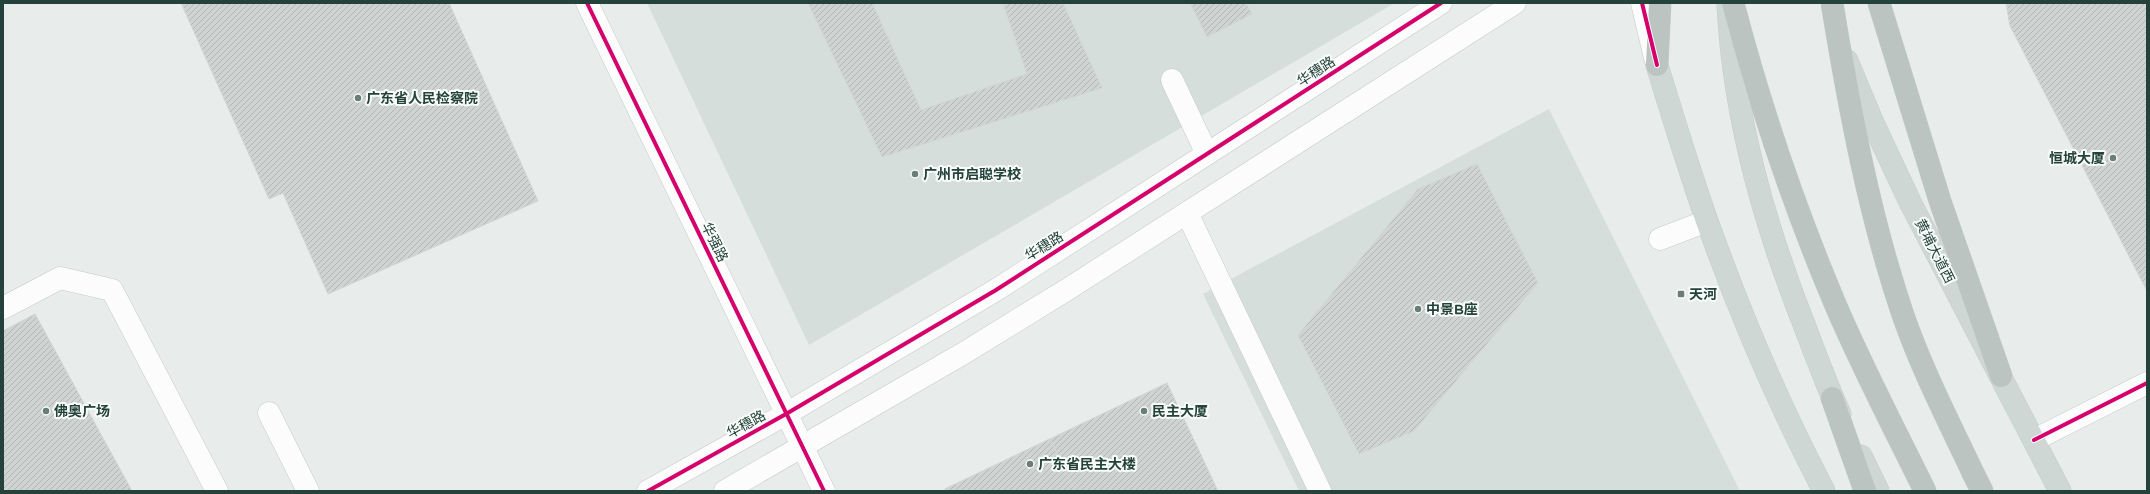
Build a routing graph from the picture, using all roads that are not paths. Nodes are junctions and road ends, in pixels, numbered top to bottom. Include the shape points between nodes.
1 (586, 3) edge
2 (1515, 3) edge
3 (1642, 3) edge
4 (1660, 3) edge
5 (1728, 3) edge
6 (1733, 3) edge
7 (1828, 3) edge
8 (1832, 3) edge
9 (1879, 3) edge
10 (1437, 4) edge
11 (1657, 65) junction
12 (1172, 80) dead end
13 (1207, 154) junction
14 (1187, 213) junction
15 (1707, 221) junction
16 (1660, 239) dead end
17 (3, 308) edge
18 (2001, 376) junction
19 (2147, 383) edge
20 (1832, 398) junction
21 (269, 413) dead end
22 (786, 414) junction
23 (2034, 440) junction
24 (802, 447) junction
25 (1978, 483) edge
26 (217, 491) edge
27 (308, 491) edge
28 (648, 491) edge
29 (725, 491) edge
30 (824, 491) edge
31 (1320, 491) edge
32 (1824, 491) edge
33 (1865, 491) edge
34 (1878, 491) edge
35 (1925, 491) edge
36 (2060, 491) edge

1 - 22 street, 华强路
2 - 14 street
3 - 11 street
4 - 11 highway
5 - 20 main road via 1734,75 1752,170 1773,242
6 - 35 highway via 1772,139 1804,228 1837,306
7 - 18 main road, 黄埔大道西 via 1849,68 1873,124 1910,202
8 - 25 highway, bridge via 1858,144 1903,315 1934,390
9 - 18 highway via 1940,201
10 - 13 street, 华穗路
11 - 15 main road
12 - 13 street
13 - 22 street, 华穗路 via 996,290
14 - 24 street via 970,349
14 - 31 street
15 - 16 street
15 - 32 main road via 1771,384
17 - 26 street via 60,278 112,290
18 - 23 main road, 黄埔大道西
19 - 23 street
20 - 33 highway
20 - 34 main road
21 - 27 street
22 - 24 street, 华强路
22 - 28 street, 华穗路
23 - 36 main road, 黄埔大道西
24 - 29 street
24 - 30 street, 华强路

